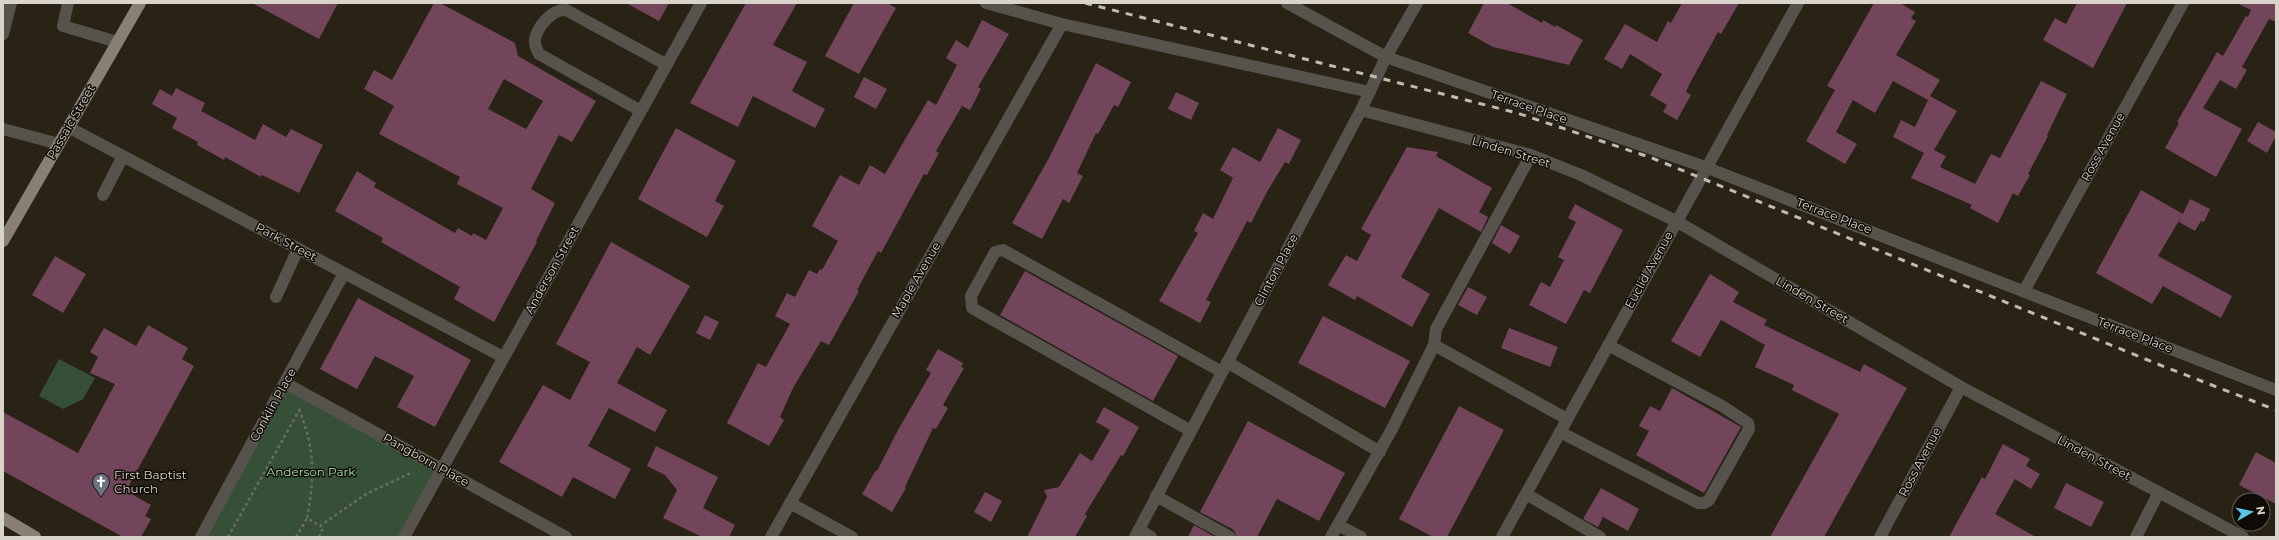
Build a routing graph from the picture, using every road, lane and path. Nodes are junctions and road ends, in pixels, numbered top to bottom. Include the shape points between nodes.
1 (11, 3) edge
2 (68, 3) edge
3 (140, 3) edge
4 (701, 3) edge
5 (986, 3) edge
6 (1287, 3) edge
7 (1417, 3) edge
8 (1798, 3) edge
9 (2183, 3) edge
10 (1062, 24) junction
11 (3, 34) edge
12 (117, 42) junction
13 (1386, 57) junction
14 (667, 65) junction
15 (1370, 92) junction
16 (1361, 110) junction
17 (641, 111) junction
18 (68, 127) junction
19 (3, 129) edge
20 (59, 144) junction
21 (1531, 155) junction
22 (123, 156) junction
23 (1705, 167) junction
24 (103, 195) dead end
25 (1676, 221) junction
26 (3, 242) edge
27 (298, 249) junction
28 (344, 273) junction
29 (2024, 291) junction
30 (276, 297) dead end
31 (1434, 345) junction
32 (1608, 345) junction
33 (503, 357) junction
34 (1225, 367) junction
35 (285, 383) junction
36 (1961, 387) junction
37 (2276, 390) edge
38 (299, 408) junction
39 (306, 412) dead end
40 (1567, 419) junction
41 (1191, 431) junction
42 (1560, 432) junction
43 (1380, 452) junction
44 (442, 469) junction
45 (411, 470) dead end
46 (2159, 492) junction
47 (1526, 494) junction
48 (1156, 496) junction
49 (790, 503) junction
50 (3, 518) edge
51 (307, 518) junction
52 (1338, 525) junction
53 (320, 526) junction
54 (20, 533) edge
55 (1137, 533) edge
56 (35, 537) edge
57 (201, 537) edge
58 (228, 537) edge
59 (296, 537) edge
60 (319, 537) edge
61 (404, 537) edge
62 (566, 537) edge
63 (771, 537) edge
64 (852, 537) edge
65 (1152, 537) edge
66 (1230, 537) edge
67 (1332, 537) edge
68 (1361, 537) edge
69 (1502, 537) edge
70 (1600, 537) edge
71 (1880, 537) edge
72 (2136, 537) edge
73 (2243, 537) edge

1 - 11 street
2 - 12 street via 63,26
3 - 12 main road, Passaic Street
4 - 14 street, Anderson Street
5 - 10 street
6 - 13 street
7 - 13 street, Clinton Place
8 - 23 street, Euclid Avenue
9 - 29 street, Ross Avenue
10 - 15 street
10 - 49 street, Maple Avenue
12 - 18 main road, Passaic Street
13 - 15 street, Clinton Place
13 - 23 street, Terrace Place
14 - 17 street, Anderson Street
14 - 17 street via 566,10 556,11 541,28 535,39 539,54
15 - 16 street, Clinton Place
16 - 21 street, Linden Street
16 - 34 street, Clinton Place
17 - 33 street, Anderson Street
18 - 20 main road, Passaic Street
18 - 22 street, Park Street
19 - 20 street
20 - 26 main road, Passaic Street
21 - 25 street, Linden Street via 1581,175
21 - 31 street via 1436,329
22 - 24 street
22 - 27 street, Park Street
23 - 25 street, Euclid Avenue
23 - 29 street, Terrace Place
25 - 32 street, Euclid Avenue
25 - 36 street, Linden Street
27 - 28 street, Park Street
27 - 30 street
28 - 33 street, Park Street
28 - 35 street, Conklin Place
29 - 37 street, Terrace Place
31 - 40 street
31 - 43 street
32 - 40 street, Euclid Avenue
32 - 42 street via 1722,406 1748,423 1749,429 1709,500 1704,503 1698,503
33 - 44 street, Anderson Street
34 - 41 street, Clinton Place
34 - 41 street via 1003,250 995,252 971,296 972,308
34 - 43 street
35 - 44 street, Pangborn Place
35 - 57 street, Conklin Place
36 - 46 street, Linden Street
36 - 71 street, Ross Avenue
38 - 39 path
38 - 51 path via 308,433 314,466
38 - 58 path
40 - 42 street, Euclid Avenue
41 - 48 street, Clinton Place
42 - 47 street, Euclid Avenue
43 - 52 street
44 - 61 street, Anderson Street
44 - 62 street, Pangborn Place
45 - 53 path via 414,472 366,494
46 - 72 street
46 - 73 street, Linden Street
47 - 69 street, Euclid Avenue
47 - 70 street
48 - 55 street, Clinton Place
48 - 66 street
49 - 63 street, Maple Avenue
49 - 64 street
50 - 54 main road
51 - 53 path
51 - 59 path
52 - 67 street
52 - 68 street
53 - 60 path via 323,528
54 - 56 main road
55 - 65 street

